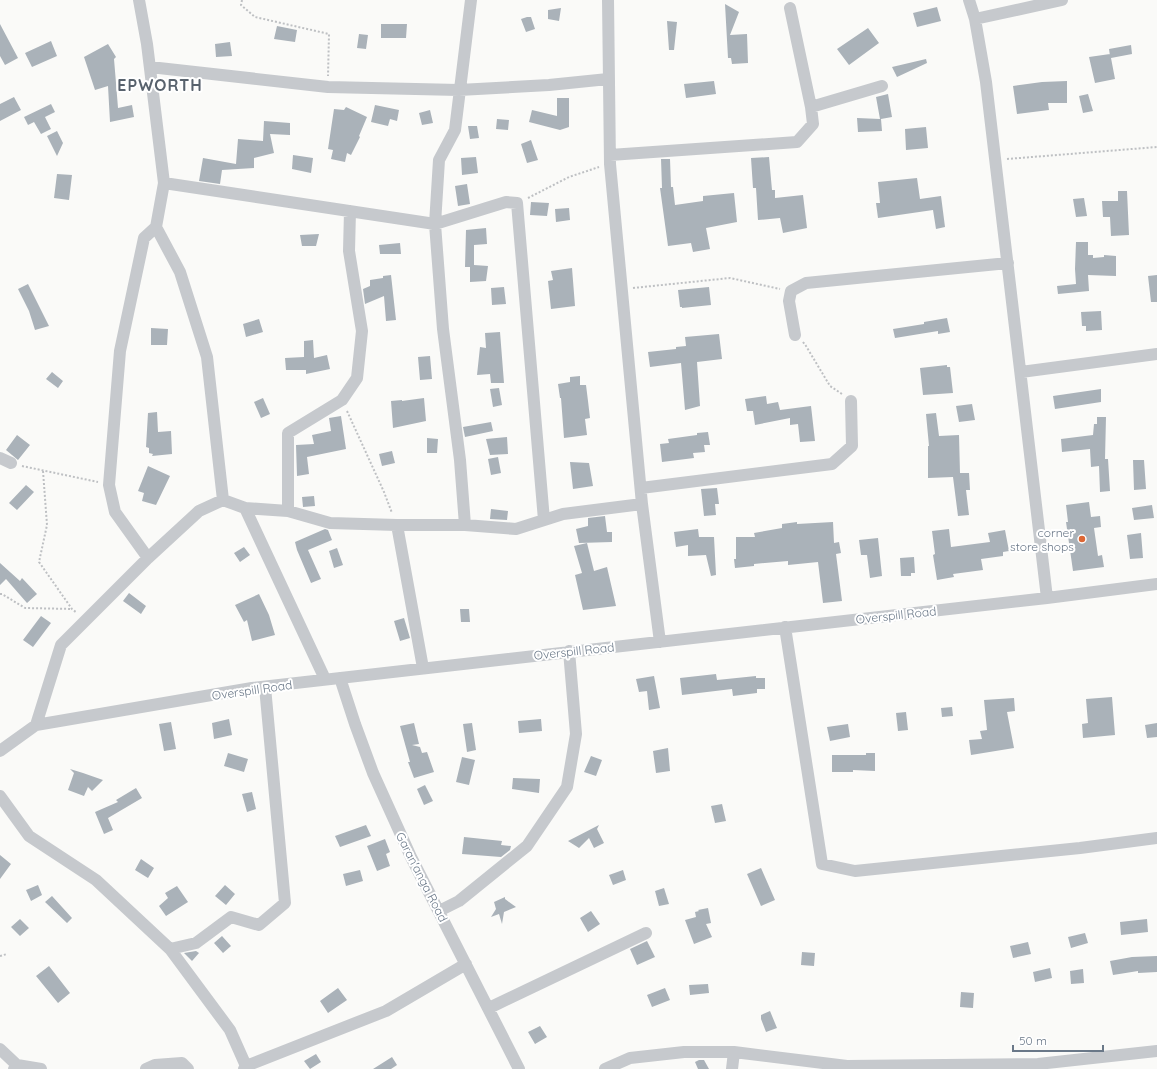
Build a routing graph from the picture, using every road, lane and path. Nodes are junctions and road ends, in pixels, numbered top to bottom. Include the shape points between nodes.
1 (139, 0) edge
2 (242, 0) edge
3 (471, 0) edge
4 (608, 0) edge
5 (969, 0) edge
6 (1062, 0) edge
7 (790, 8) dead end
8 (975, 20) junction
9 (150, 68) junction
10 (608, 79) junction
11 (882, 86) dead end
12 (328, 87) junction
13 (459, 90) junction
14 (811, 107) junction
15 (1157, 147) edge
16 (610, 160) junction
17 (994, 160) junction
18 (164, 183) junction
19 (517, 203) junction
20 (350, 211) junction
21 (436, 224) junction
22 (156, 227) junction
23 (1008, 263) junction
24 (622, 289) junction
25 (791, 291) junction
26 (795, 334) joint
27 (1157, 354) edge
28 (1021, 372) junction
29 (342, 400) junction
30 (851, 401) joint
31 (0, 458) edge
32 (11, 463) joint
33 (43, 471) junction
34 (109, 485) junction
35 (641, 488) junction
36 (223, 500) junction
37 (642, 504) junction
38 (245, 508) junction
39 (288, 511) junction
40 (544, 520) junction
41 (397, 525) junction
42 (464, 525) junction
43 (148, 558) junction
44 (1157, 584) edge
45 (0, 594) edge
46 (1046, 598) junction
47 (72, 609) junction
48 (86, 620) junction
49 (785, 627) junction
50 (660, 642) junction
51 (569, 651) junction
52 (423, 668) junction
53 (340, 678) junction
54 (325, 680) junction
55 (265, 687) junction
56 (36, 725) junction
57 (0, 751) edge
58 (0, 796) edge
59 (1157, 838) edge
60 (439, 911) junction
61 (646, 934) dead end
62 (170, 949) junction
63 (7, 954) dead end
64 (0, 956) edge
65 (466, 964) junction
66 (489, 1008) junction
67 (0, 1049) edge
68 (1157, 1051) edge
69 (734, 1052) junction
70 (15, 1067) edge
71 (245, 1067) edge
72 (41, 1069) edge
73 (146, 1069) edge
74 (188, 1069) edge
75 (519, 1069) edge
76 (605, 1069) edge
77 (732, 1069) edge

1 - 9 street
2 - 12 path via 241,5 255,17 329,34
3 - 13 street
4 - 10 street
5 - 8 street
6 - 8 street
7 - 14 street
8 - 17 street via 986,82
9 - 12 street
9 - 18 street
10 - 13 street
10 - 16 street
11 - 14 street
12 - 13 street
13 - 21 street via 455,130 439,160
14 - 16 street via 813,124 797,142
15 - 17 path
16 - 19 path via 569,176
16 - 24 street
17 - 23 street
18 - 20 street
18 - 22 street
19 - 21 street via 506,202
19 - 40 street
20 - 21 street
20 - 29 street via 349,251 362,331 357,378
21 - 42 street via 443,329 460,460
22 - 34 street via 144,238 120,351
22 - 36 street via 180,272 207,357
23 - 25 street via 806,284
23 - 28 street
24 - 25 path via 730,278
24 - 35 street
25 - 26 street via 789,301
26 - 30 path via 806,346 830,386
27 - 28 street
28 - 46 street
29 - 39 street via 288,433
29 - 41 path
30 - 35 street via 852,446 832,464
31 - 32 street
32 - 33 path
33 - 34 path
33 - 47 path via 47,525 39,562
34 - 43 street via 115,512
35 - 37 street
36 - 38 street
36 - 43 street via 199,511
37 - 40 street via 563,514
37 - 50 street
38 - 39 street
38 - 54 street
39 - 41 street via 330,523
40 - 42 street via 516,529
41 - 42 street
41 - 52 street
43 - 48 street
44 - 46 street, Overspill Road
45 - 47 path via 25,608
46 - 49 street, Overspill Road
47 - 48 path
48 - 56 street via 61,645
49 - 50 street, Overspill Road
49 - 59 street via 822,864 855,871
50 - 51 street, Overspill Road
51 - 52 street, Overspill Road
51 - 60 street via 576,734 567,787 527,846 459,901
52 - 53 street, Overspill Road
53 - 54 street, Overspill Road
53 - 60 street, Garan'anga Road via 373,773
54 - 55 street, Overspill Road
55 - 56 street, Overspill Road
55 - 62 street via 285,903 259,925 231,917 196,943
56 - 57 street, Overspill Road
58 - 62 street via 29,836 96,880
60 - 65 street, Garan'anga Road
61 - 66 street
62 - 71 street via 230,1030
63 - 64 path
65 - 66 street, Garan'anga Road
65 - 71 street via 386,1012
66 - 75 street, Garan'anga Road
67 - 70 street
68 - 69 street via 1038,1064 847,1066
69 - 76 street via 684,1052 630,1058
69 - 77 street
70 - 72 street
73 - 74 street via 155,1065 182,1063

